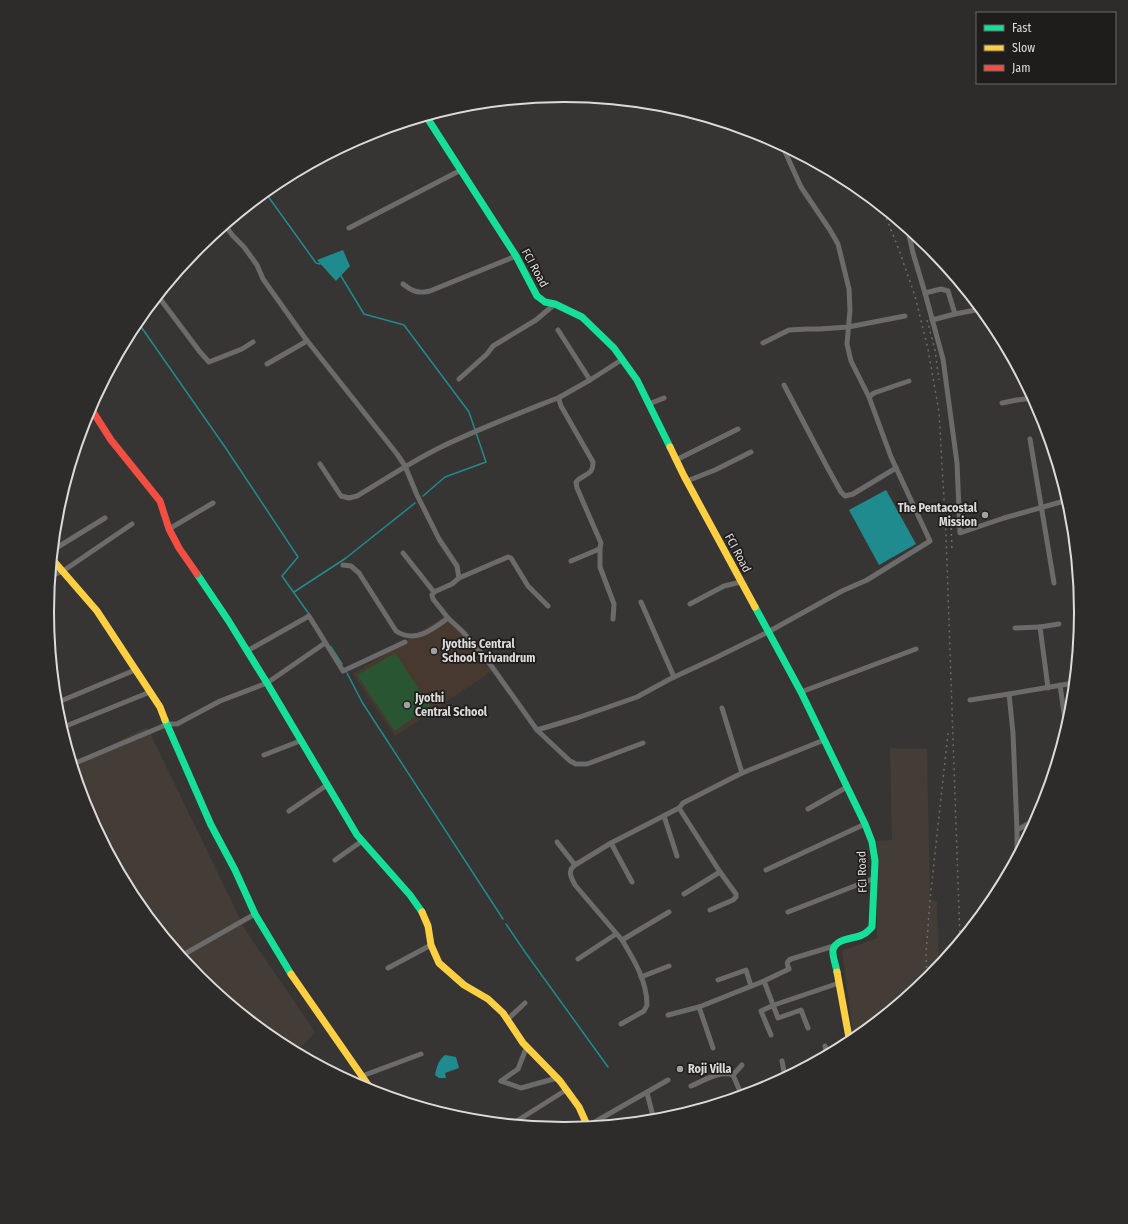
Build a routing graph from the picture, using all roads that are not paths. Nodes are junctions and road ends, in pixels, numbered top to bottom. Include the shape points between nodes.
1 (429, 120) edge
2 (786, 153) edge
3 (462, 170) junction
4 (349, 228) dead end
5 (228, 229) edge
6 (911, 238) edge
7 (516, 256) junction
8 (403, 284) dead end
9 (925, 293) junction
10 (161, 300) edge
11 (555, 304) junction
12 (975, 310) edge
13 (955, 314) junction
14 (905, 316) dead end
15 (932, 320) junction
16 (848, 327) junction
17 (558, 330) dead end
18 (253, 342) dead end
19 (307, 342) junction
20 (763, 343) dead end
21 (623, 359) junction
22 (267, 364) dead end
23 (459, 379) dead end
24 (590, 380) junction
25 (909, 381) dead end
26 (784, 385) dead end
27 (560, 397) junction
28 (869, 397) junction
29 (664, 398) dead end
30 (1027, 399) edge
31 (1002, 403) dead end
32 (648, 404) junction
33 (94, 414) edge
34 (738, 429) dead end
35 (1030, 439) dead end
36 (752, 452) dead end
37 (676, 460) junction
38 (320, 464) dead end
39 (405, 466) junction
40 (896, 468) junction
41 (687, 481) junction
42 (1062, 502) edge
43 (213, 503) dead end
44 (1042, 507) junction
45 (104, 518) dead end
46 (132, 524) dead end
47 (169, 529) junction
48 (58, 547) edge
49 (600, 548) junction
50 (403, 553) dead end
51 (571, 561) dead end
52 (56, 564) edge
53 (343, 564) dead end
54 (62, 571) junction
55 (55, 574) edge
56 (460, 578) junction
57 (741, 582) junction
58 (1054, 583) dead end
59 (434, 592) junction
60 (641, 602) dead end
61 (690, 604) dead end
62 (548, 606) dead end
63 (448, 618) junction
64 (613, 619) dead end
65 (1059, 624) dead end
66 (1040, 627) junction
67 (1015, 628) dead end
68 (768, 632) junction
69 (405, 642) dead end
70 (325, 643) junction
71 (916, 648) dead end
72 (246, 651) junction
73 (136, 670) junction
74 (674, 677) junction
75 (267, 683) junction
76 (1069, 684) edge
77 (1060, 686) junction
78 (1048, 688) junction
79 (150, 692) junction
80 (801, 692) junction
81 (1008, 694) junction
82 (970, 700) dead end
83 (62, 701) edge
84 (722, 708) dead end
85 (1064, 712) edge
86 (168, 724) junction
87 (67, 726) edge
88 (537, 730) junction
89 (824, 740) junction
90 (300, 741) junction
91 (643, 742) dead end
92 (264, 755) dead end
93 (77, 762) edge
94 (742, 773) junction
95 (327, 785) junction
96 (847, 787) junction
97 (679, 808) junction
98 (808, 809) dead end
99 (289, 811) dead end
100 (664, 816) junction
101 (865, 824) junction
102 (1027, 824) edge
103 (1017, 830) junction
104 (362, 841) junction
105 (558, 842) dead end
106 (611, 843) junction
107 (1018, 845) edge
108 (677, 856) dead end
109 (335, 860) dead end
110 (575, 864) junction
111 (766, 870) dead end
112 (720, 872) junction
113 (875, 878) junction
114 (632, 882) dead end
115 (684, 894) dead end
116 (710, 910) dead end
117 (668, 912) dead end
118 (788, 912) dead end
119 (255, 914) junction
120 (616, 934) junction
121 (622, 940) junction
122 (431, 945) junction
123 (834, 946) junction
124 (186, 953) edge
125 (578, 958) dead end
126 (669, 966) dead end
127 (388, 968) dead end
128 (641, 977) junction
129 (718, 980) dead end
130 (764, 981) junction
131 (839, 982) junction
132 (750, 986) junction
133 (525, 1003) dead end
134 (774, 1005) junction
135 (699, 1007) junction
136 (668, 1015) dead end
137 (508, 1020) junction
138 (621, 1024) dead end
139 (808, 1028) dead end
140 (771, 1035) dead end
141 (849, 1035) edge
142 (526, 1046) junction
143 (825, 1046) dead end
144 (713, 1048) dead end
145 (826, 1050) edge
146 (422, 1054) dead end
147 (782, 1061) dead end
148 (742, 1065) dead end
149 (784, 1072) edge
150 (733, 1075) junction
151 (362, 1076) junction
152 (557, 1078) junction
153 (668, 1080) dead end
154 (366, 1082) edge
155 (691, 1086) dead end
156 (566, 1090) junction
157 (740, 1090) edge
158 (647, 1093) junction
159 (652, 1114) edge
160 (519, 1120) edge
161 (585, 1121) edge
162 (596, 1121) edge

1 - 3 street, FCI Road
2 - 16 street via 801,187 838,244 849,289
3 - 4 street
3 - 7 street, FCI Road
5 - 19 street via 257,265 263,279
6 - 9 street
7 - 8 street via 424,293 413,291
7 - 11 street, FCI Road via 537,296 545,302
9 - 13 street via 942,289 948,291
9 - 15 street
10 - 18 street via 209,362
11 - 21 street, FCI Road via 582,317
11 - 23 street via 536,320 493,346
12 - 13 street
13 - 15 street
14 - 16 street
15 - 44 street via 943,359 957,463 960,533
16 - 20 street via 789,330
16 - 28 street via 847,344 851,361
17 - 24 street
19 - 22 street
19 - 39 street
21 - 24 street
21 - 32 street, FCI Road via 637,380
24 - 27 street
25 - 28 street
26 - 40 street via 845,496 853,494
27 - 39 street via 446,445
27 - 49 street via 561,406 593,462 590,473 576,482 601,543
28 - 40 street
29 - 32 street
30 - 31 street
32 - 37 street, FCI Road
33 - 47 street via 111,440 160,500
34 - 37 street
35 - 44 street
36 - 41 street
37 - 41 street, FCI Road
38 - 39 street via 341,496 349,498 357,496
39 - 56 street via 416,496 457,566
40 - 68 street via 930,541 867,580
41 - 57 street, FCI Road
42 - 44 street
43 - 47 street
44 - 58 street
45 - 48 street
46 - 54 street
47 - 72 street
49 - 51 street
49 - 64 street via 600,567 614,604
50 - 59 street
52 - 54 street
53 - 63 street via 351,566 359,573 396,631 402,636 422,636
54 - 55 street
54 - 73 street via 97,611
56 - 59 street
56 - 62 street via 508,557 528,586
57 - 61 street via 724,586
57 - 68 street, FCI Road
59 - 63 street via 433,599
60 - 74 street
63 - 88 street via 485,657
65 - 66 street
66 - 67 street
66 - 78 street
68 - 74 street
68 - 80 street, FCI Road
69 - 70 street via 343,671
70 - 72 street via 309,616
70 - 75 street
71 - 80 street
72 - 75 street
73 - 79 street
73 - 83 street
74 - 88 street via 637,697
75 - 86 street via 220,701 177,724
75 - 90 street
76 - 77 street
77 - 78 street
77 - 85 street
78 - 81 street
79 - 86 street
79 - 87 street
80 - 89 street, FCI Road
81 - 82 street
81 - 103 street via 1013,733
84 - 94 street
86 - 93 street
86 - 119 street via 211,825
88 - 91 street via 576,764 587,764
89 - 94 street
89 - 96 street, FCI Road
90 - 92 street
90 - 95 street
94 - 97 street
95 - 99 street
95 - 104 street
96 - 98 street
96 - 101 street, FCI Road
97 - 100 street
97 - 112 street
100 - 106 street
100 - 108 street
101 - 111 street
101 - 113 street, FCI Road via 872,842
102 - 103 street
103 - 107 street
104 - 109 street
104 - 122 street via 410,895 423,914
105 - 110 street
106 - 110 street
106 - 114 street
110 - 120 street via 570,872 571,878
112 - 115 street
112 - 116 street via 736,894 736,898
113 - 118 street
113 - 123 street, FCI Road via 870,931 842,940
117 - 121 street
119 - 124 street
119 - 151 street via 295,980
120 - 121 street
120 - 125 street
121 - 128 street
122 - 127 street
122 - 137 street via 444,968 464,985 488,999
123 - 130 street via 791,959 787,964 787,971
123 - 131 street
126 - 128 street
128 - 138 street via 647,1007
129 - 132 street via 746,970
130 - 132 street
130 - 134 street
131 - 134 street
131 - 141 street
132 - 135 street
133 - 137 street
134 - 139 street via 778,1018 801,1010
134 - 140 street via 761,1011
135 - 136 street
135 - 144 street
137 - 142 street
142 - 152 street
142 - 152 street via 518,1069 501,1081 520,1088
143 - 145 street
146 - 151 street
147 - 149 street
148 - 150 street
150 - 155 street via 718,1075
150 - 157 street
151 - 154 street
152 - 156 street
153 - 158 street
156 - 160 street
156 - 161 street via 579,1107
158 - 159 street
158 - 162 street

